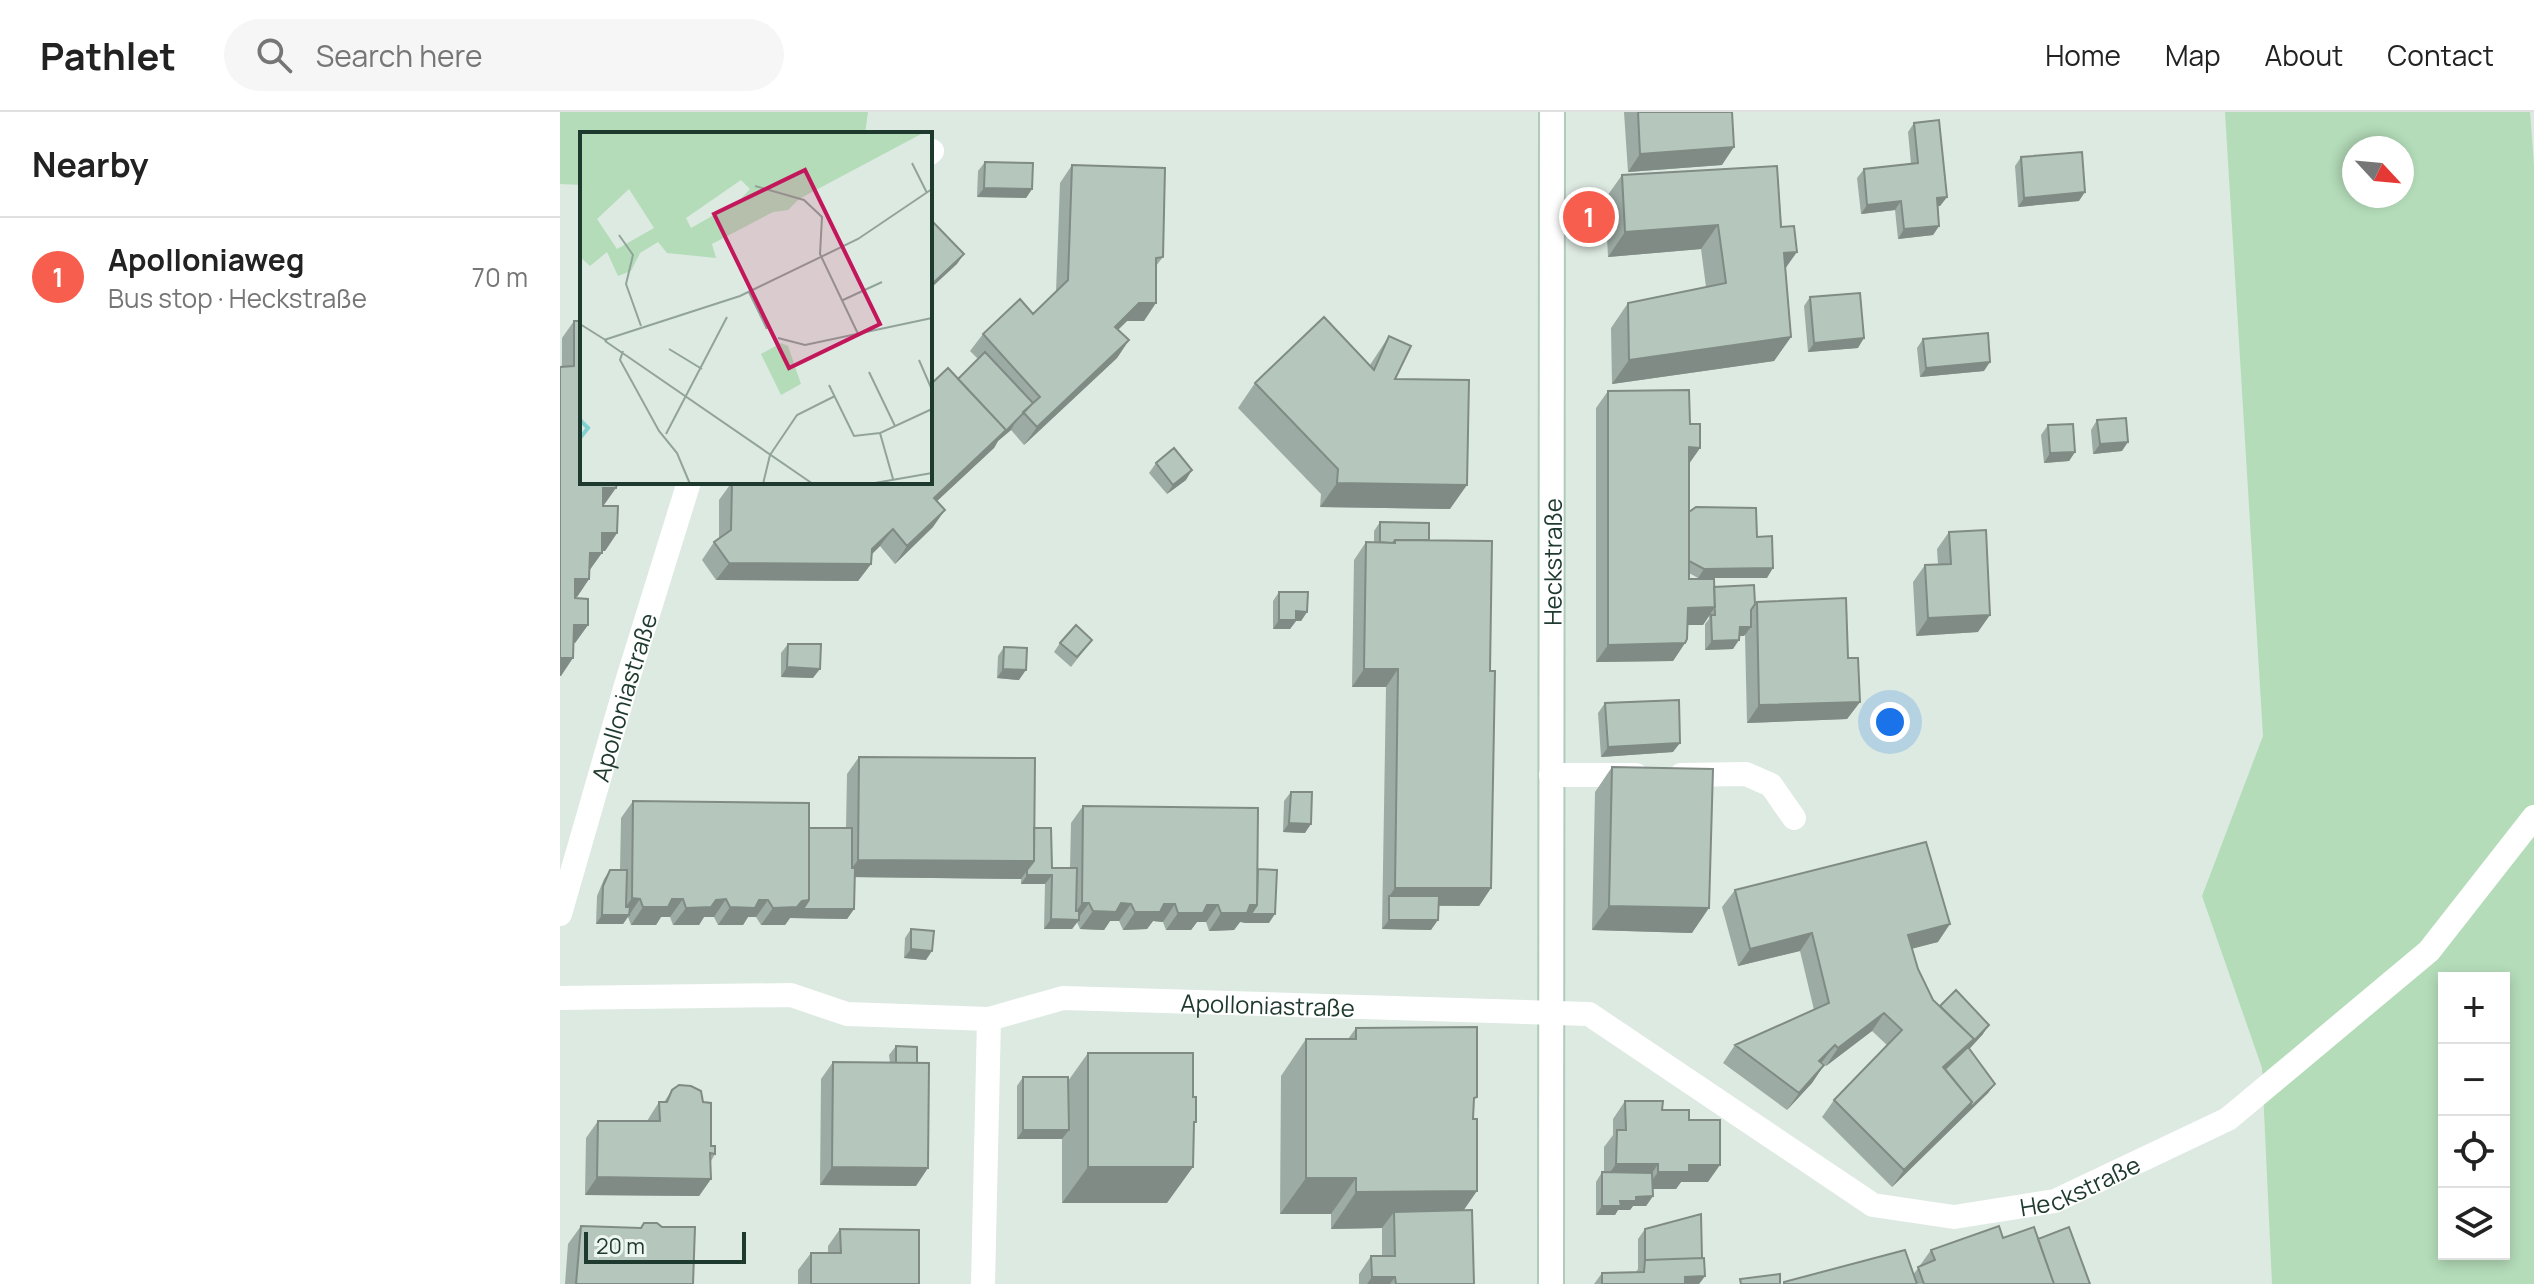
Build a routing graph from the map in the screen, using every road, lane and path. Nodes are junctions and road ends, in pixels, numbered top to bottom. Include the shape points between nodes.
1 (1552, 112) edge
2 (688, 484) edge
3 (1551, 775) junction
4 (2534, 817) edge
5 (1794, 818) dead end
6 (560, 914) edge
7 (560, 998) edge
8 (1549, 1011) junction
9 (989, 1019) junction
10 (983, 1284) edge
11 (1551, 1284) edge

1 - 3 street, Heckstraße
2 - 6 street, Apolloniastraße
3 - 5 street via 1746,774 1771,785
3 - 8 street, Heckstraße
4 - 8 street, Heckstraße via 2429,951 2228,1119 2055,1201 1954,1217 1873,1205 1589,1014
7 - 9 street, Apolloniastraße via 791,995 847,1014
8 - 9 street, Apolloniastraße via 1063,998
8 - 11 street, Heckstraße
9 - 10 street

